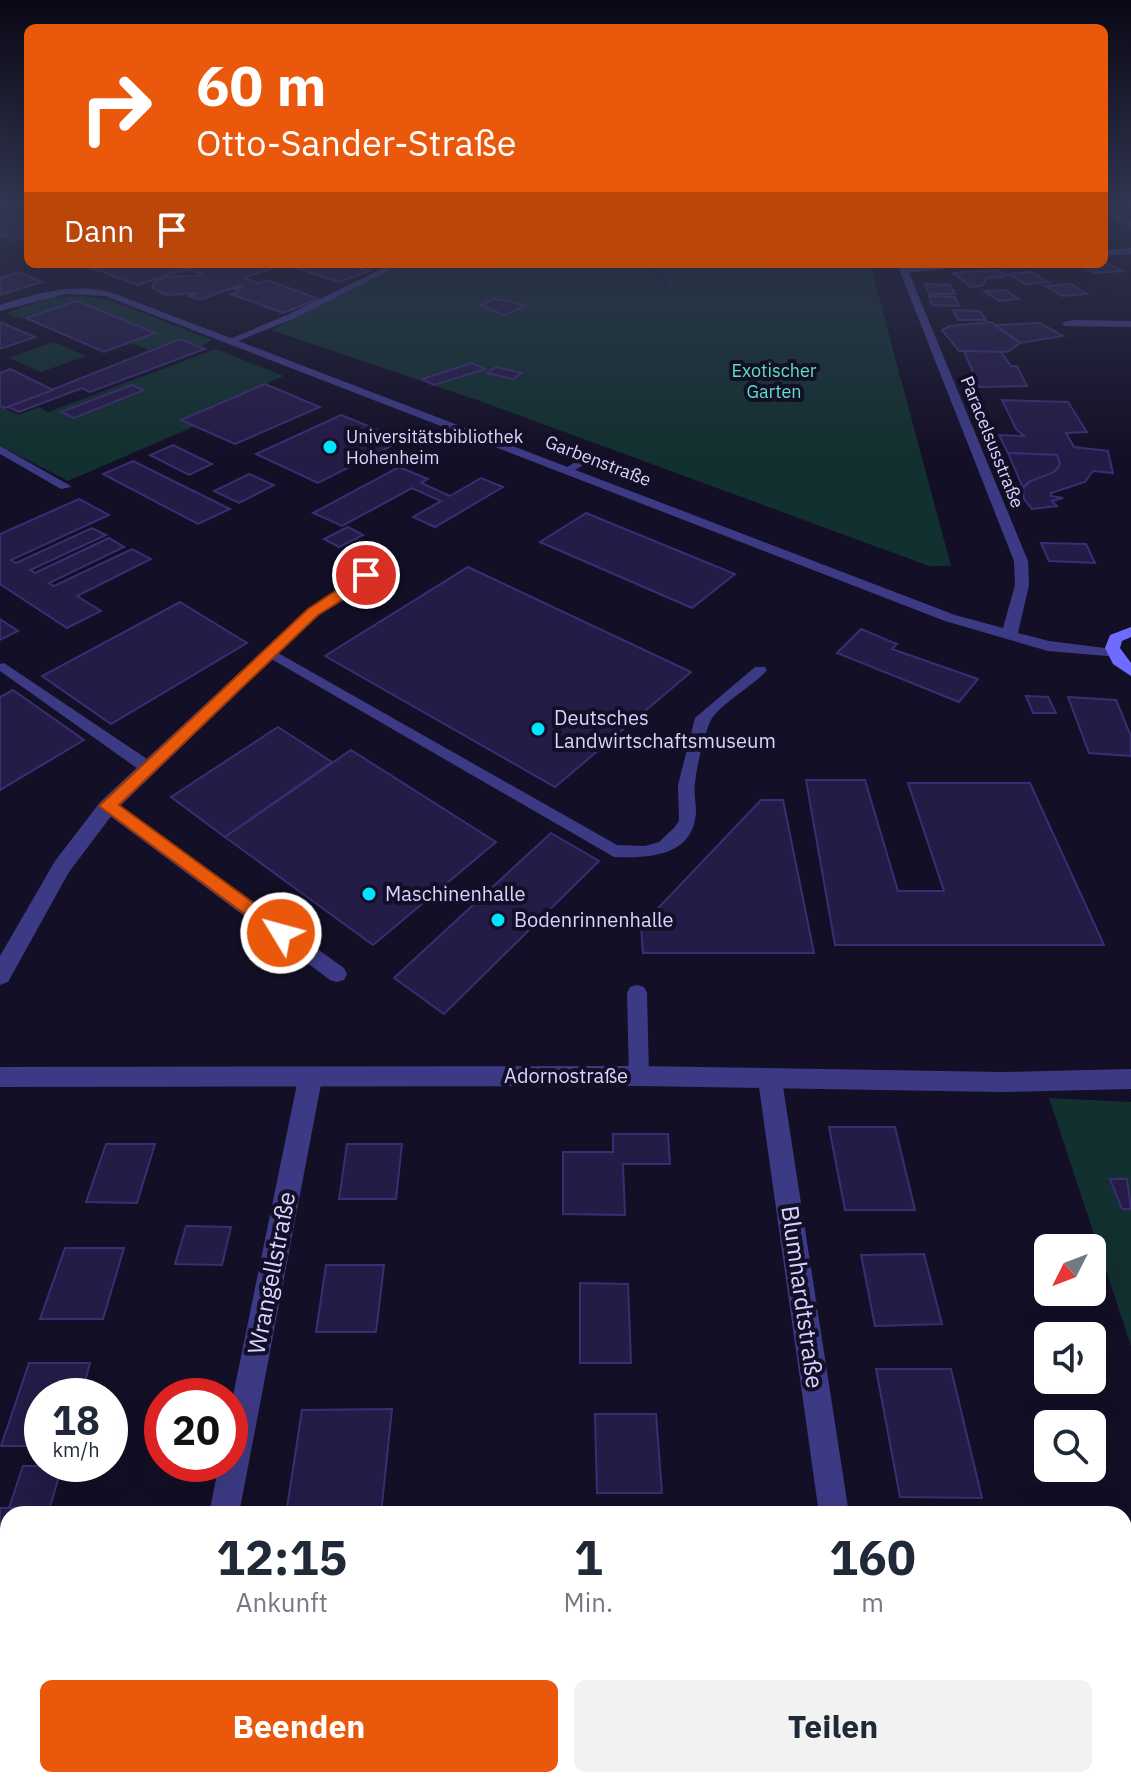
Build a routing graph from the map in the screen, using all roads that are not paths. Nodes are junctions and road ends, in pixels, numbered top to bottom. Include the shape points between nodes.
1 (344, 289) edge
2 (912, 289) edge
3 (0, 308) edge
4 (1065, 323) dead end
5 (1131, 324) edge
6 (230, 341) junction
7 (0, 449) edge
8 (593, 455) dead end
9 (566, 471) junction
10 (65, 487) dead end
11 (366, 575) dead end
12 (1131, 632) edge
13 (1009, 637) junction
14 (271, 653) junction
15 (1113, 654) junction
16 (4, 667) dead end
17 (760, 670) dead end
18 (1131, 671) edge
19 (147, 767) junction
20 (108, 806) junction
21 (337, 974) dead end
22 (0, 976) edge
23 (637, 993) dead end
24 (639, 1076) junction
25 (0, 1077) edge
26 (310, 1079) junction
27 (1131, 1079) edge
28 (770, 1080) junction
29 (226, 1506) edge
30 (833, 1506) edge

1 - 6 lane
2 - 13 street, Paracelsusstraße via 1021,561 1022,585
3 - 6 street, Garbenstraße via 75,290 107,294
4 - 5 lane
6 - 9 street, Garbenstraße
7 - 10 lane
8 - 9 lane
9 - 13 street, Garbenstraße
11 - 14 street via 313,612
12 - 15 main road via 1115,638
13 - 15 street, Garbenstraße
14 - 17 lane via 614,851 665,847 680,832 687,821 686,785 703,718
14 - 19 street
15 - 18 main road
16 - 19 lane
19 - 20 street
20 - 21 lane
20 - 22 street via 56,872
23 - 24 lane
24 - 26 street, Adornostraße
24 - 28 street, Adornostraße
25 - 26 street, Adornostraße
26 - 29 street, Wrangellstraße
27 - 28 street, Adornostraße
28 - 30 street, Blumhardtstraße

